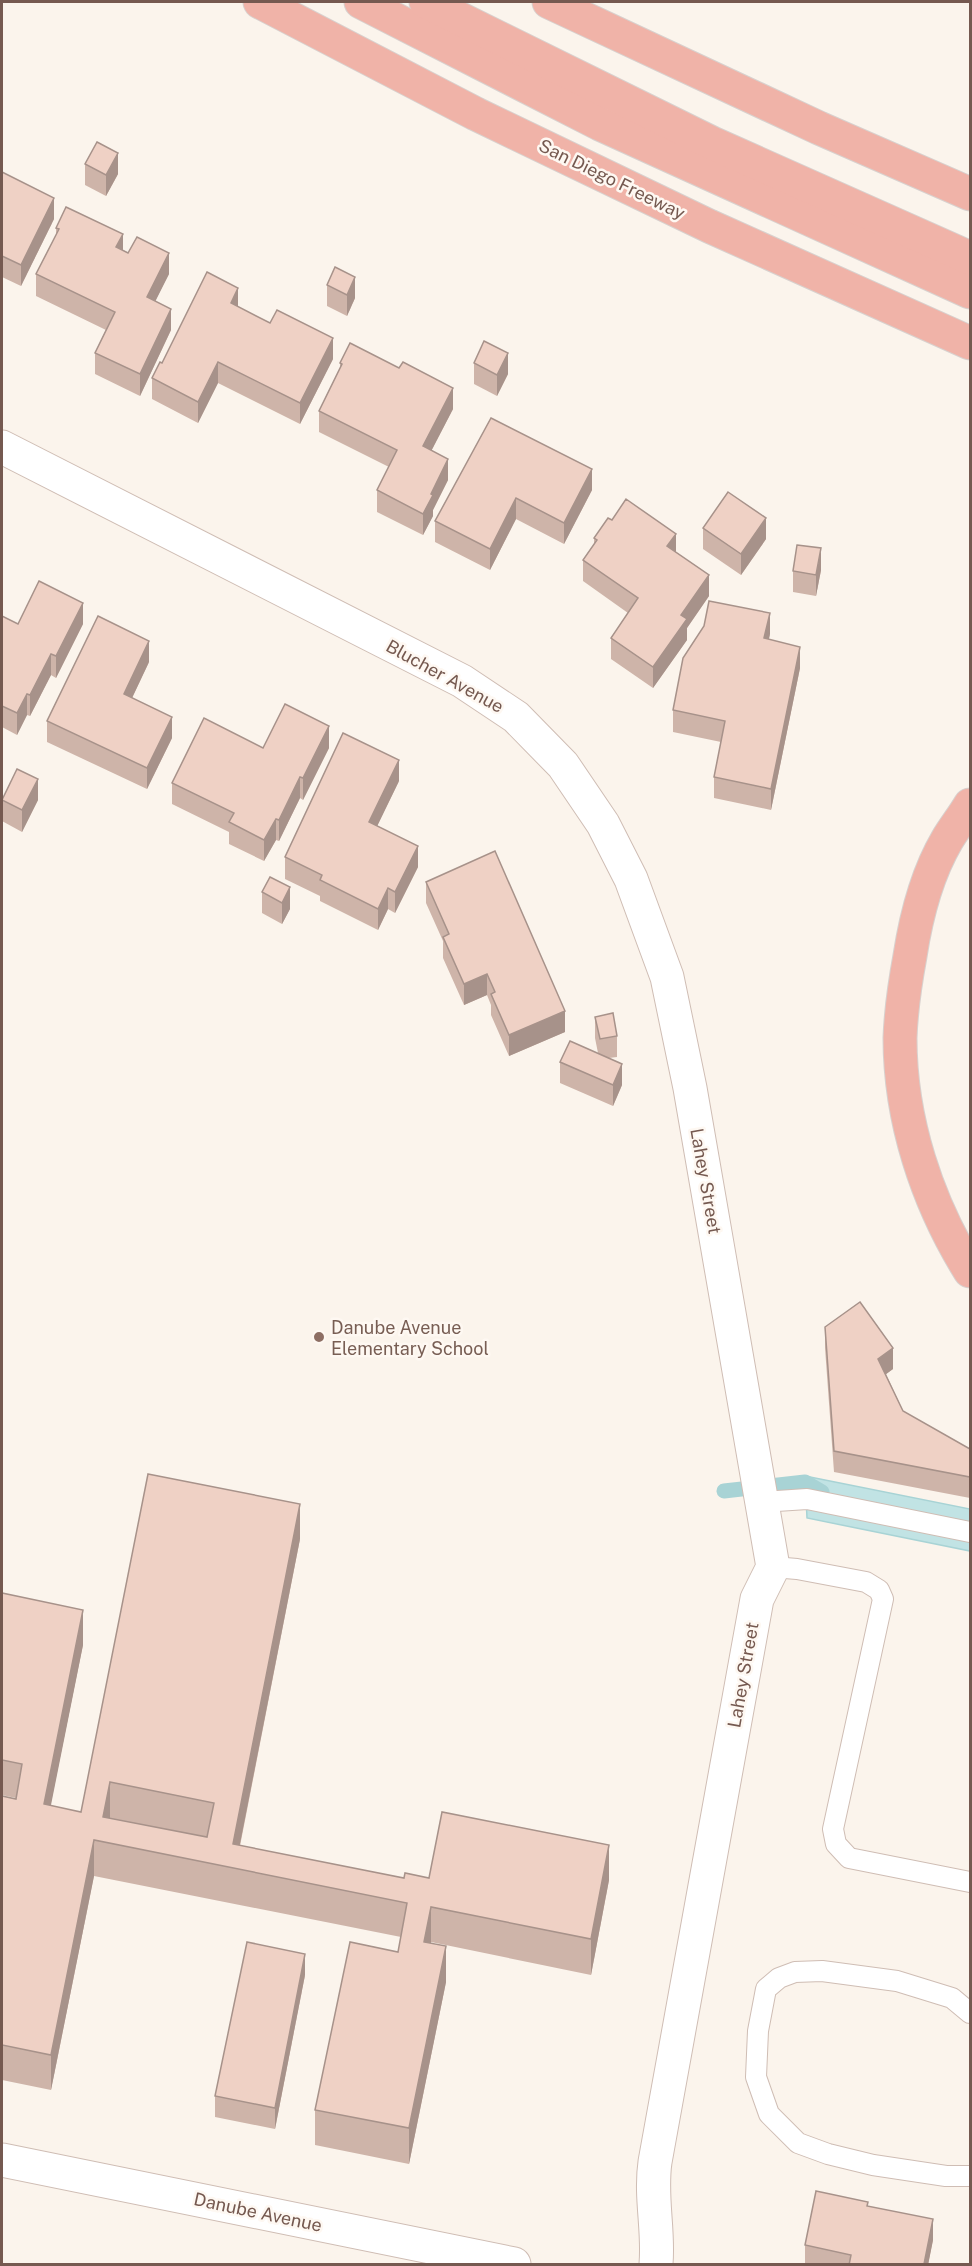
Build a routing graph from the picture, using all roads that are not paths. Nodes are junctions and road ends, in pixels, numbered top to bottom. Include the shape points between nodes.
1 (260, 2) edge
2 (361, 2) edge
3 (426, 2) edge
4 (549, 2) edge
5 (970, 194) edge
6 (970, 258) edge
7 (970, 292) edge
8 (970, 342) edge
9 (2, 447) edge
10 (970, 806) edge
11 (690, 1088) joint
12 (970, 1270) edge
13 (762, 1502) junction
14 (970, 1532) edge
15 (773, 1568) junction
16 (970, 1882) edge
17 (970, 2013) edge
18 (2, 2160) edge
19 (970, 2176) edge
20 (514, 2265) edge
21 (656, 2265) edge

1 - 8 highway, San Diego Freeway via 487,119 709,226
2 - 7 highway via 600,124
3 - 6 highway via 712,143
4 - 5 highway
9 - 11 street, Blucher Avenue via 462,681 516,717 563,765 603,824 631,879 667,977
10 - 12 highway via 947,841 913,933 900,1038 904,1100 915,1151 954,1245
11 - 13 street, Lahey Street
13 - 14 lane via 807,1499
13 - 15 street, Lahey Street
15 - 16 lane via 867,1582 879,1590 883,1599 833,1829 836,1844 849,1858
15 - 21 street, Lahey Street via 757,1599 655,2162 652,2180
17 - 19 lane via 952,1998 897,1981 822,1971 795,1972 766,1989 758,2031 756,2077 769,2114 798,2143 873,2165
18 - 20 street, Danube Avenue

